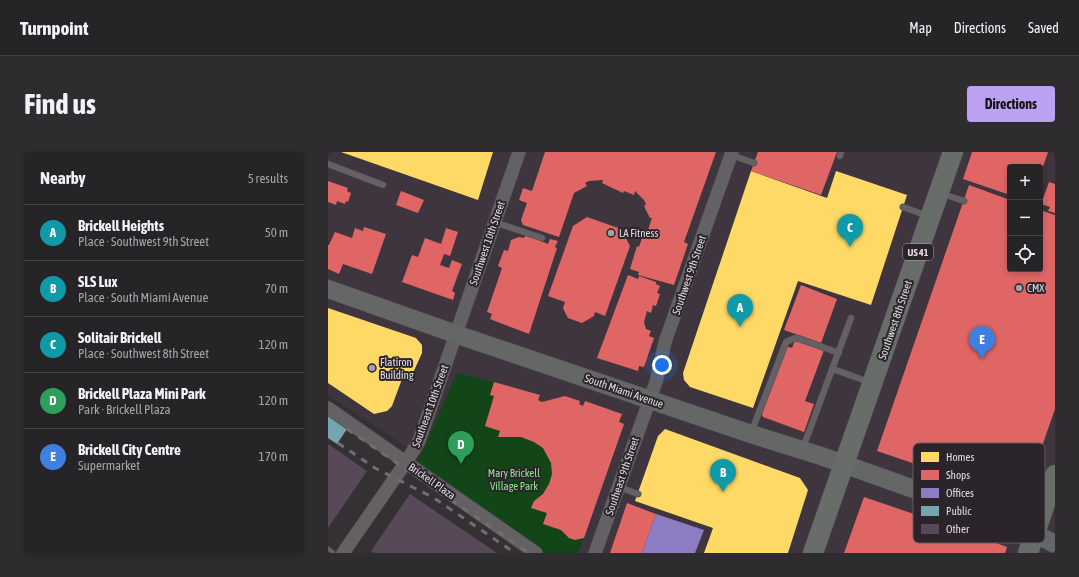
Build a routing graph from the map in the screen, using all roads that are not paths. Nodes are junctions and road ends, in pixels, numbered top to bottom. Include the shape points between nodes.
1 (518, 152) edge
2 (953, 152) edge
3 (732, 154) edge
4 (754, 163) dead end
5 (328, 164) edge
6 (384, 184) dead end
7 (939, 192) junction
8 (964, 201) dead end
9 (903, 207) dead end
10 (930, 216) junction
11 (494, 222) junction
12 (542, 238) dead end
13 (328, 289) edge
14 (851, 318) dead end
15 (456, 334) junction
16 (839, 353) junction
17 (833, 369) junction
18 (873, 383) junction
19 (650, 400) junction
20 (328, 408) edge
21 (751, 434) junction
22 (802, 450) junction
23 (406, 462) junction
24 (844, 464) junction
25 (1055, 475) edge
26 (619, 487) junction
27 (913, 489) tunnel mouth
28 (638, 494) dead end
29 (1045, 503) edge
30 (1045, 539) edge
31 (1031, 543) edge
32 (1055, 544) edge
33 (328, 550) edge
34 (332, 553) edge
35 (344, 553) edge
36 (536, 553) edge
37 (595, 553) edge
38 (813, 553) edge
39 (1028, 553) edge

1 - 11 street, Southwest 10th Street
2 - 7 main road, Southwest 8th Street / US 41
3 - 4 lane
3 - 19 street, Southwest 9th Street via 665,342
5 - 6 lane
7 - 8 lane
7 - 10 main road, Southwest 8th Street / US 41
9 - 10 lane
10 - 18 main road, Southwest 8th Street / US 41
11 - 12 lane
11 - 15 street, Southwest 10th Street
13 - 15 main road, South Miami Avenue
14 - 16 lane
15 - 19 main road, South Miami Avenue
15 - 23 street, Southeast 10th Street via 419,441
16 - 17 lane
16 - 21 lane via 800,339 795,338 786,342
17 - 18 lane
17 - 22 lane
18 - 24 main road, Southwest 8th Street / US 41
19 - 21 main road, South Miami Avenue
19 - 26 street, Southeast 9th Street
20 - 23 street, Brickell Plaza
21 - 22 main road, South Miami Avenue
22 - 24 main road, South Miami Avenue
23 - 35 street, Southeast 10th Street
23 - 36 street, Brickell Plaza
24 - 27 main road, South Miami Avenue
24 - 38 main road, US 41
25 - 29 main road
26 - 28 lane
26 - 37 street, Southeast 9th Street
30 - 32 main road
31 - 39 main road
33 - 34 lane

